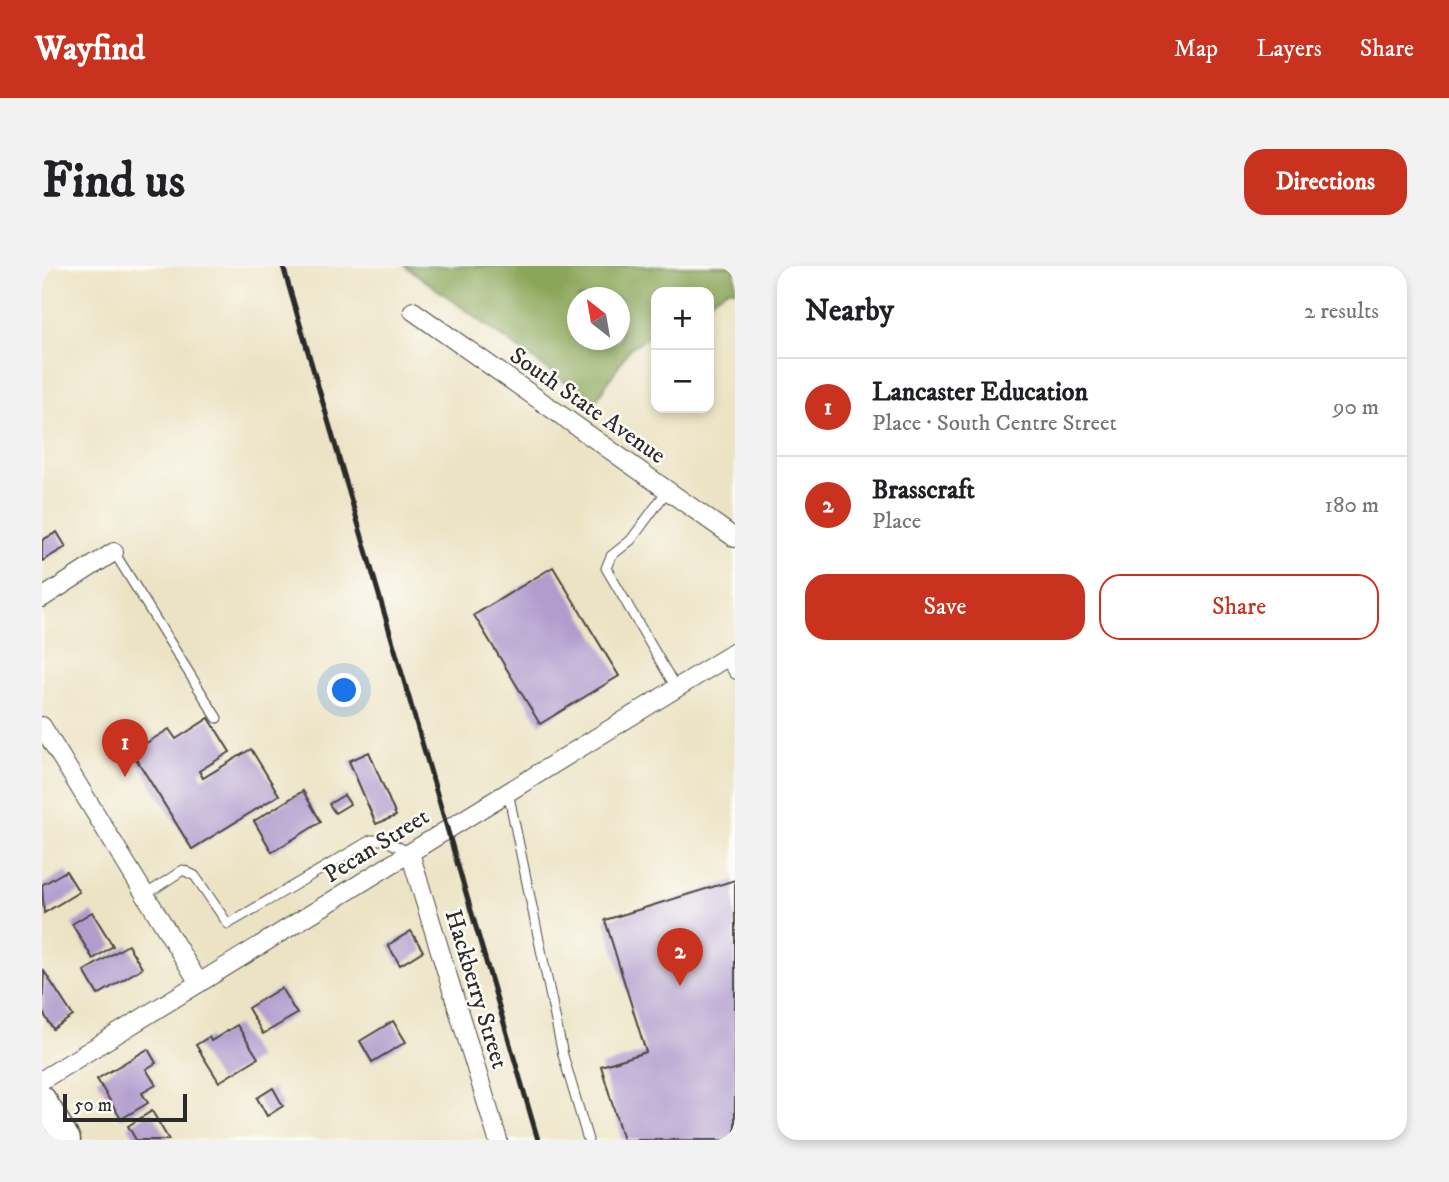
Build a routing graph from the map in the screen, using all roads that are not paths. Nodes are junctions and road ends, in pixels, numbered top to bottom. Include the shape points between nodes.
1 (413, 311) dead end
2 (667, 491) junction
3 (735, 538) edge
4 (114, 552) joint
5 (42, 598) edge
6 (729, 655) edge
7 (735, 674) edge
8 (676, 688) junction
9 (217, 718) dead end
10 (42, 726) edge
11 (508, 792) junction
12 (410, 853) junction
13 (145, 895) junction
14 (199, 983) junction
15 (42, 1080) edge
16 (42, 1099) edge
17 (67, 1140) edge
18 (498, 1140) edge
19 (588, 1140) edge

1 - 2 street, South State Avenue
2 - 3 street, South State Avenue
2 - 8 lane via 631,540 611,556 606,568
4 - 5 street
4 - 9 lane
6 - 7 lane
6 - 8 street, Pecan Street
8 - 11 street, Pecan Street
10 - 13 street
11 - 12 street, Pecan Street
11 - 19 lane via 563,1055
12 - 13 lane via 385,840 371,840 228,924 195,876 183,870
12 - 14 street, Pecan Street
12 - 18 street, Hackberry Street
13 - 14 street
14 - 15 street, Pecan Street
16 - 17 main road

